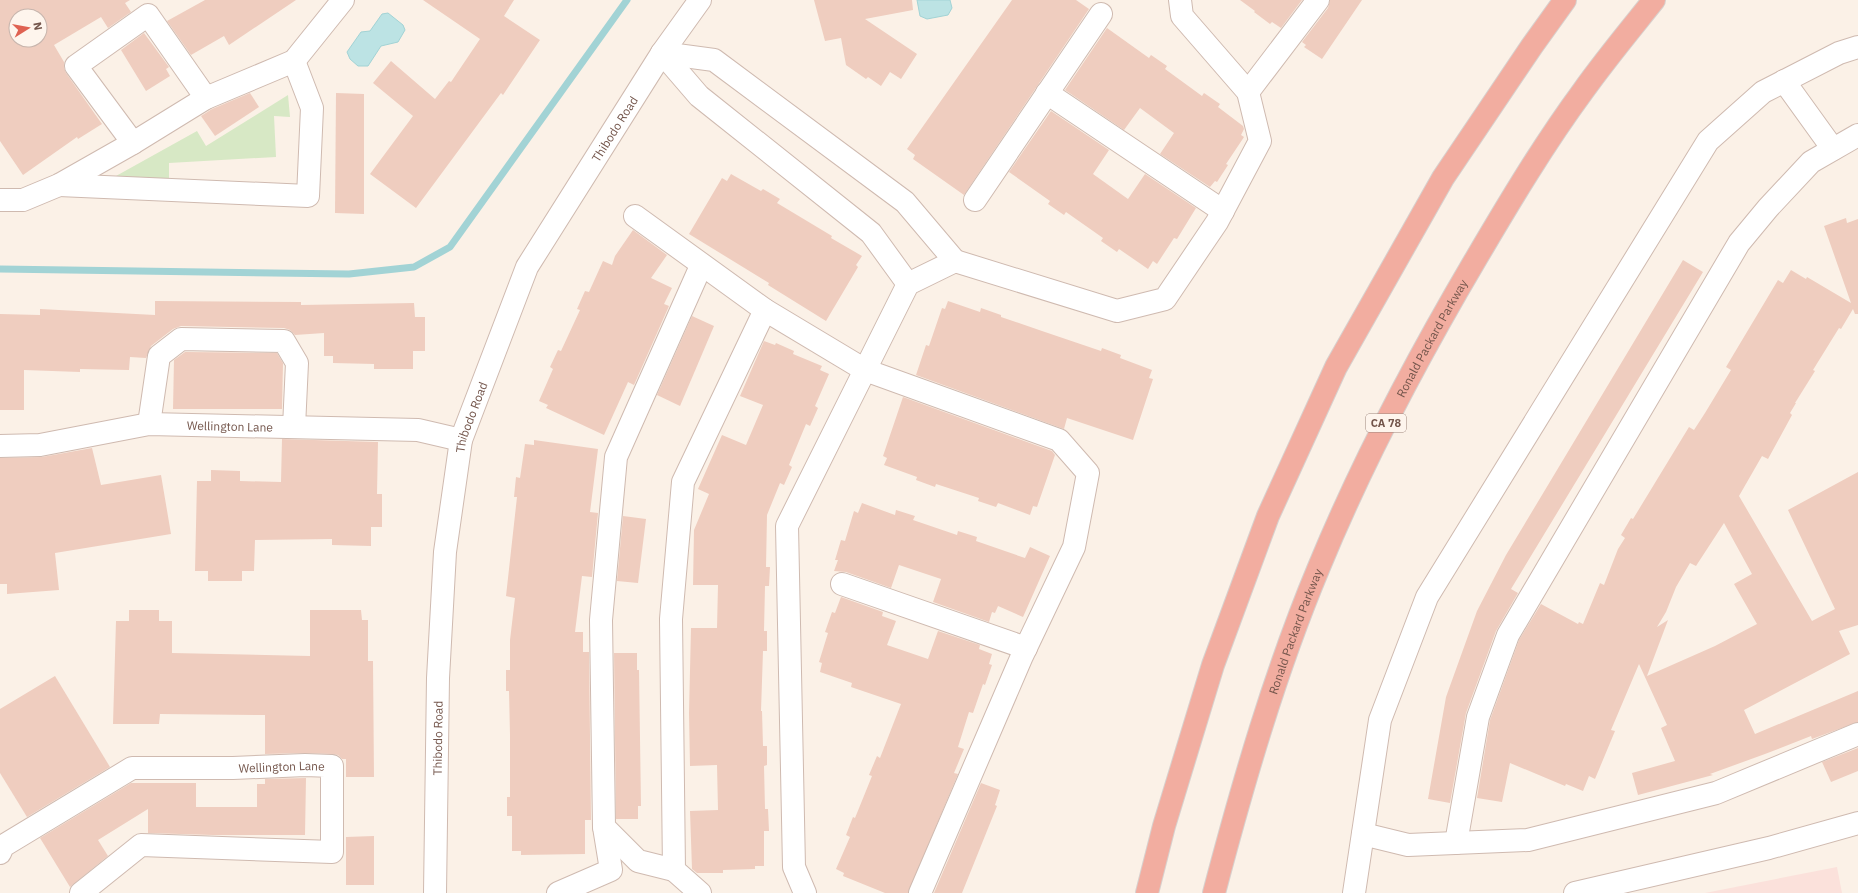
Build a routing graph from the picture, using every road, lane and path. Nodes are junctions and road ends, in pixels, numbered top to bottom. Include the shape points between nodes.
1 (700, 0) edge
2 (1180, 0) edge
3 (1318, 0) edge
4 (1565, 0) edge
5 (1654, 0) edge
6 (341, 1) edge
7 (1101, 14) dead end
8 (1858, 47) edge
9 (662, 53) junction
10 (294, 62) junction
11 (1784, 81) junction
12 (1248, 92) junction
13 (1047, 93) junction
14 (206, 98) junction
15 (1858, 135) edge
16 (133, 143) junction
17 (1833, 149) junction
18 (59, 185) junction
19 (0, 200) edge
20 (975, 200) dead end
21 (1223, 211) junction
22 (635, 216) dead end
23 (955, 261) junction
24 (701, 266) junction
25 (908, 284) junction
26 (765, 310) junction
27 (865, 370) junction
28 (149, 424) junction
29 (294, 427) junction
30 (461, 440) junction
31 (0, 446) edge
32 (842, 584) dead end
33 (1026, 648) junction
34 (1858, 734) edge
35 (1858, 823) edge
36 (604, 827) junction
37 (1363, 834) junction
38 (1456, 843) junction
39 (0, 853) edge
40 (674, 870) junction
41 (81, 893) edge
42 (435, 893) edge
43 (558, 893) edge
44 (700, 893) edge
45 (805, 893) edge
46 (920, 893) edge
47 (1147, 893) edge
48 (1214, 893) edge
49 (1354, 893) edge
50 (1575, 893) edge

1 - 9 street, Thibodo Road
2 - 12 street via 1182,16
3 - 12 street
4 - 47 highway via 1443,178 1336,367 1268,516 1216,658 1164,826
5 - 48 highway, Ronald Packard Parkway / CA 78 via 1582,92 1510,202 1440,320 1366,460 1318,568 1276,684 1236,810
6 - 10 street
7 - 13 street
8 - 11 street via 1839,53
9 - 23 street via 714,60 905,202
9 - 25 street via 699,96 871,233
9 - 30 street, Thibodo Road via 527,267
10 - 14 street
10 - 18 street via 312,108 308,196
11 - 17 street
11 - 37 street via 1763,92 1708,141 1427,597 1380,720
12 - 21 street via 1260,141
13 - 20 street
13 - 21 street
14 - 16 street
14 - 16 street via 148,15 76,66
15 - 17 street
16 - 18 street
17 - 38 street via 1811,162 1768,208 1740,243 1508,635 1478,717
18 - 19 street via 23,200
21 - 23 street via 1165,300 1117,311
22 - 24 street
23 - 25 street
24 - 26 street
24 - 36 street via 616,457 601,620
25 - 27 street
26 - 27 street
26 - 40 street via 683,482 671,619
27 - 33 street via 1059,440 1088,473 1074,547
27 - 45 street via 787,526 794,868
28 - 29 street, Wellington Lane
28 - 29 street via 159,356 181,339 284,341 297,363
28 - 31 street, Wellington Lane via 40,445
29 - 30 street, Wellington Lane via 418,430
30 - 42 street, Thibodo Road via 445,560 438,678
32 - 33 street
33 - 46 street
34 - 38 street via 1716,793 1528,840
35 - 50 street via 1769,848
36 - 40 street via 638,861
36 - 43 street via 611,870
37 - 38 street via 1408,845
37 - 49 street
39 - 41 street, Wellington Lane via 3,846 132,768 332,766 332,852 141,846
40 - 44 street

